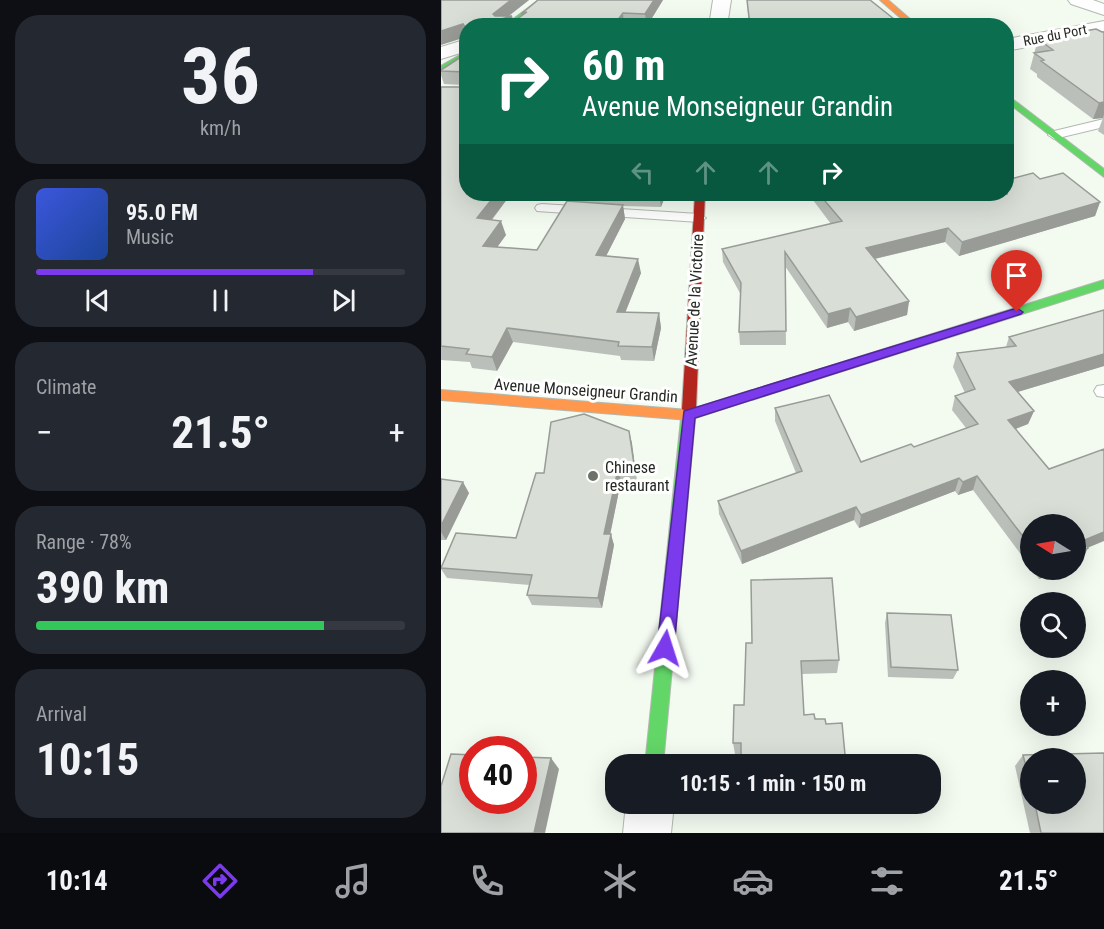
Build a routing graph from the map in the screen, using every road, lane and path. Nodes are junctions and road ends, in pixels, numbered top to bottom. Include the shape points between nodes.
1 (544, 0) edge
2 (722, 0) edge
3 (884, 0) edge
4 (1077, 0) edge
5 (1104, 10) edge
6 (518, 18) edge
7 (719, 18) edge
8 (905, 18) edge
9 (1104, 26) edge
10 (1014, 44) edge
11 (459, 47) edge
12 (441, 52) edge
13 (459, 58) edge
14 (441, 69) edge
15 (1014, 104) edge
16 (1104, 123) edge
17 (1054, 135) junction
18 (1104, 174) edge
19 (700, 201) edge
20 (541, 208) dead end
21 (699, 218) junction
22 (1104, 284) edge
23 (441, 395) edge
24 (689, 414) junction
25 (655, 754) edge
26 (649, 814) edge
27 (647, 833) edge

1 - 6 street
2 - 7 street
3 - 8 street
4 - 5 street
9 - 10 street, Rue du Port
11 - 12 street
13 - 14 street
15 - 17 street
16 - 17 lane
17 - 18 street
19 - 21 street, Avenue de la Victoire
20 - 21 lane
21 - 24 street, Avenue de la Victoire
22 - 24 street, Avenue Monseigneur Grandin
23 - 24 street, Avenue Monseigneur Grandin
24 - 25 street, Avenue de la Victoire
26 - 27 street

